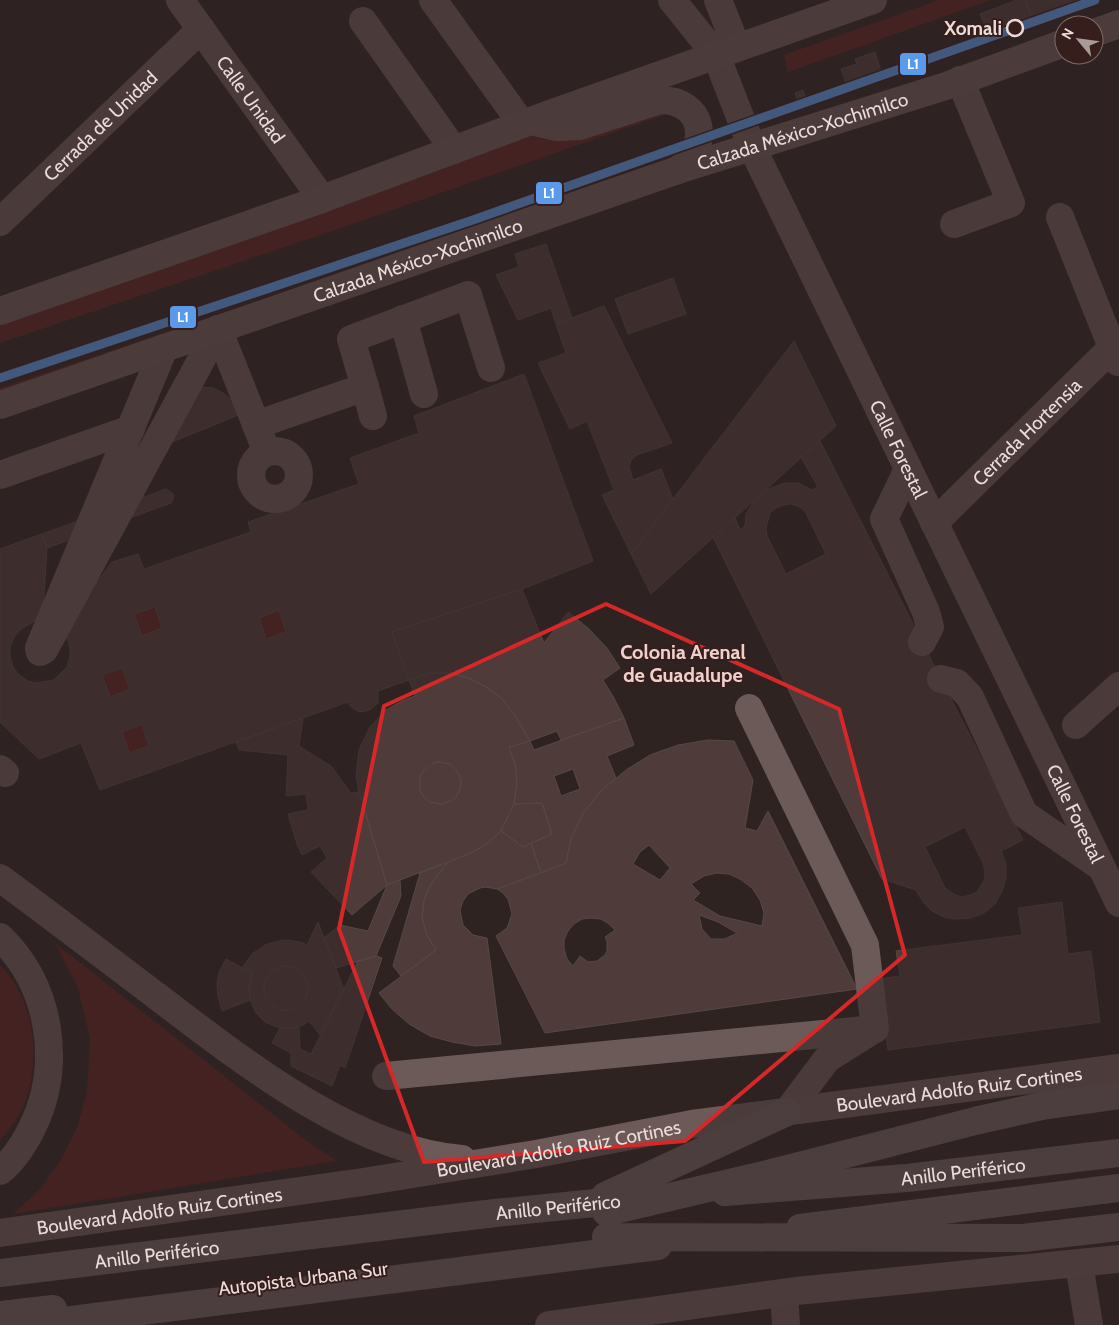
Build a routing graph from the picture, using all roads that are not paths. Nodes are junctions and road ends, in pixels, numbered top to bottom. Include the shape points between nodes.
1 (180, 0) edge
2 (433, 0) edge
3 (672, 0) edge
4 (718, 0) edge
5 (874, 0) edge
6 (363, 21) dead end
7 (1119, 24) edge
8 (201, 29) junction
9 (1104, 29) edge
10 (1054, 47) edge
11 (726, 52) junction
12 (960, 80) junction
13 (526, 123) junction
14 (751, 146) junction
15 (454, 150) junction
16 (678, 170) junction
17 (322, 199) junction
18 (1060, 217) dead end
19 (0, 222) edge
20 (954, 224) dead end
21 (0, 311) edge
22 (403, 320) junction
23 (218, 329) junction
24 (164, 348) junction
25 (1116, 351) edge
26 (492, 368) dead end
27 (365, 387) junction
28 (424, 394) dead end
29 (0, 405) edge
30 (373, 416) dead end
31 (256, 425) junction
32 (130, 429) junction
33 (267, 452) dead end
34 (908, 469) junction
35 (0, 475) edge
36 (934, 523) junction
37 (922, 642) dead end
38 (941, 679) dead end
39 (1119, 686) edge
40 (749, 708) dead end
41 (1076, 725) dead end
42 (1102, 868) junction
43 (0, 878) edge
44 (1119, 903) edge
45 (0, 937) edge
46 (875, 1029) junction
47 (1119, 1068) edge
48 (386, 1076) dead end
49 (1119, 1095) edge
50 (787, 1112) junction
51 (1119, 1153) edge
52 (486, 1161) junction
53 (0, 1171) edge
54 (1119, 1188) edge
55 (601, 1217) junction
56 (1119, 1228) edge
57 (0, 1233) edge
58 (1119, 1259) edge
59 (1079, 1264) junction
60 (0, 1273) edge
61 (0, 1288) edge
62 (784, 1293) junction
63 (0, 1315) edge
64 (32, 1325) edge
65 (551, 1325) edge
66 (786, 1325) edge
67 (1090, 1325) edge

1 - 8 street, Calle Unidad
2 - 13 street
3 - 11 street, Calle Forestal
4 - 11 street
5 - 11 main road
6 - 15 street
7 - 9 main road
8 - 17 street, Calle Unidad
8 - 19 street, Cerrada de Unidad
10 - 12 main road, Calzada México-Xochimilco
11 - 13 main road
11 - 14 street, Calle Forestal
12 - 14 main road, Calzada México-Xochimilco
12 - 20 street via 1012,203
13 - 15 main road
13 - 16 main road via 580,126 660,100 673,100 692,113 699,139 693,156
14 - 16 main road, Calzada México-Xochimilco
14 - 34 street, Calle Forestal
15 - 17 main road
16 - 23 main road, Calzada México-Xochimilco
17 - 21 main road
18 - 25 street
22 - 26 street via 468,295
22 - 27 street via 352,339
22 - 28 street
23 - 24 main road, Calzada México-Xochimilco
23 - 31 street
23 - 32 street via 44,650 40,652
24 - 29 main road, Calzada México-Xochimilco
24 - 32 street
25 - 36 street, Cerrada Hortensia
27 - 30 street
27 - 31 street
31 - 33 street
32 - 35 street
34 - 36 street, Calle Forestal
34 - 37 street via 884,519 926,612 930,627
36 - 42 street, Calle Forestal
38 - 42 street via 957,683 970,697 1024,814
39 - 41 street
40 - 46 street via 865,946
42 - 44 street, Calle Forestal
43 - 52 main road via 239,1059 295,1094 353,1127 380,1138 449,1158
45 - 53 main road via 22,962 39,996 49,1036 50,1057 37,1118 18,1151
46 - 48 street
46 - 50 street via 827,1059
47 - 50 main road, Boulevard Adolfo Ruiz Cortines
49 - 55 highway, bridge via 1042,1106 979,1120
50 - 52 main road, Boulevard Adolfo Ruiz Cortines via 692,1124
50 - 55 highway
51 - 55 highway, Anillo Periférico
52 - 57 main road, Boulevard Adolfo Ruiz Cortines via 363,1182
54 - 64 highway, Anillo Periférico
55 - 56 highway, bridge via 1023,1238
55 - 60 highway, Anillo Periférico via 486,1214
55 - 61 highway, Autopista Urbana Sur
55 - 63 highway, Autopista Urbana Sur via 349,1273
58 - 59 main road
59 - 62 main road
59 - 67 street
62 - 65 main road
62 - 66 street

